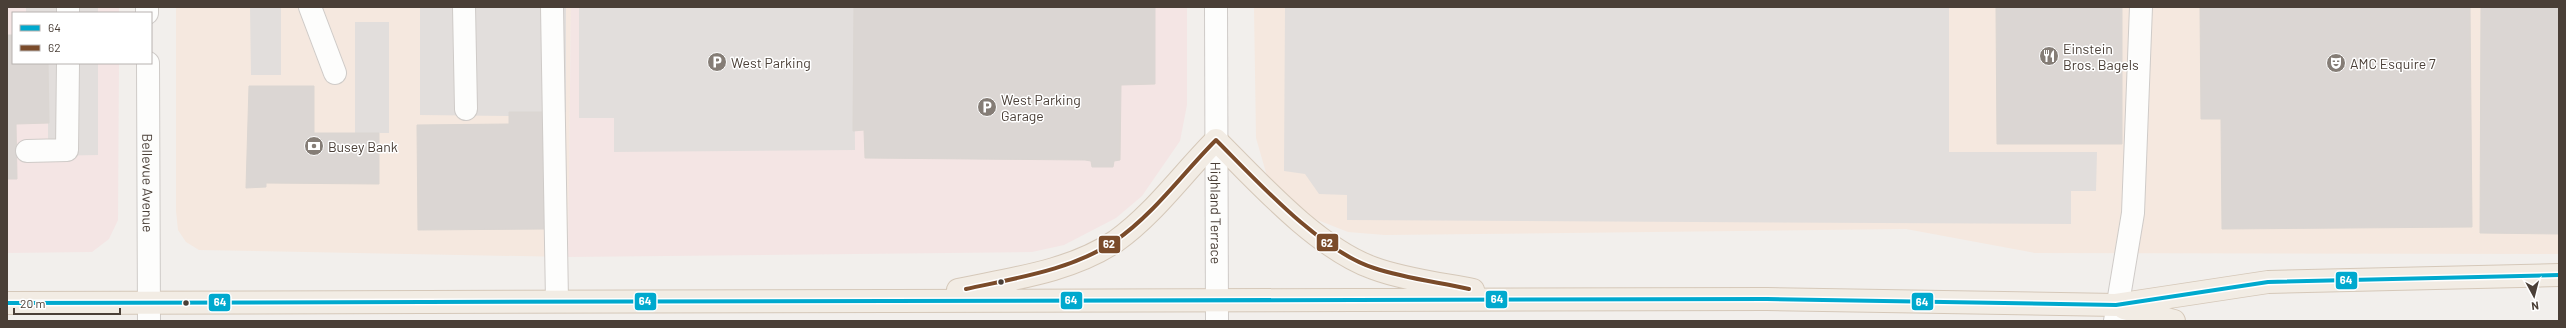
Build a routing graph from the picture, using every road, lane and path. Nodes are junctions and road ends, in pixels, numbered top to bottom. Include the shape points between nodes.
1 (310, 7) edge
2 (464, 7) edge
3 (552, 7) edge
4 (1216, 7) edge
5 (2141, 7) edge
6 (68, 64) edge
7 (148, 64) edge
8 (334, 73) dead end
9 (466, 109) dead end
10 (1216, 140) junction
11 (27, 151) dead end
12 (2559, 275) edge
13 (1218, 299) junction
14 (1514, 299) junction
15 (911, 300) junction
16 (557, 301) junction
17 (7, 303) edge
18 (149, 312) edge
19 (2115, 313) edge
20 (1217, 321) edge
21 (2174, 321) edge

1 - 8 street
2 - 9 street
3 - 16 street
4 - 10 street, Highland Terrace
5 - 19 street via 2133,213
6 - 11 street via 67,150
7 - 18 street, Bellevue Avenue
10 - 13 street, Highland Terrace
10 - 14 main road via 1296,218 1344,254 1373,268
10 - 15 main road via 1133,227 1092,255 1060,267
12 - 19 main road via 2268,282
13 - 14 main road
13 - 15 main road
13 - 20 street, Highland Terrace
14 - 19 main road via 1807,299
15 - 16 main road
16 - 18 main road
17 - 18 main road
19 - 21 main road

